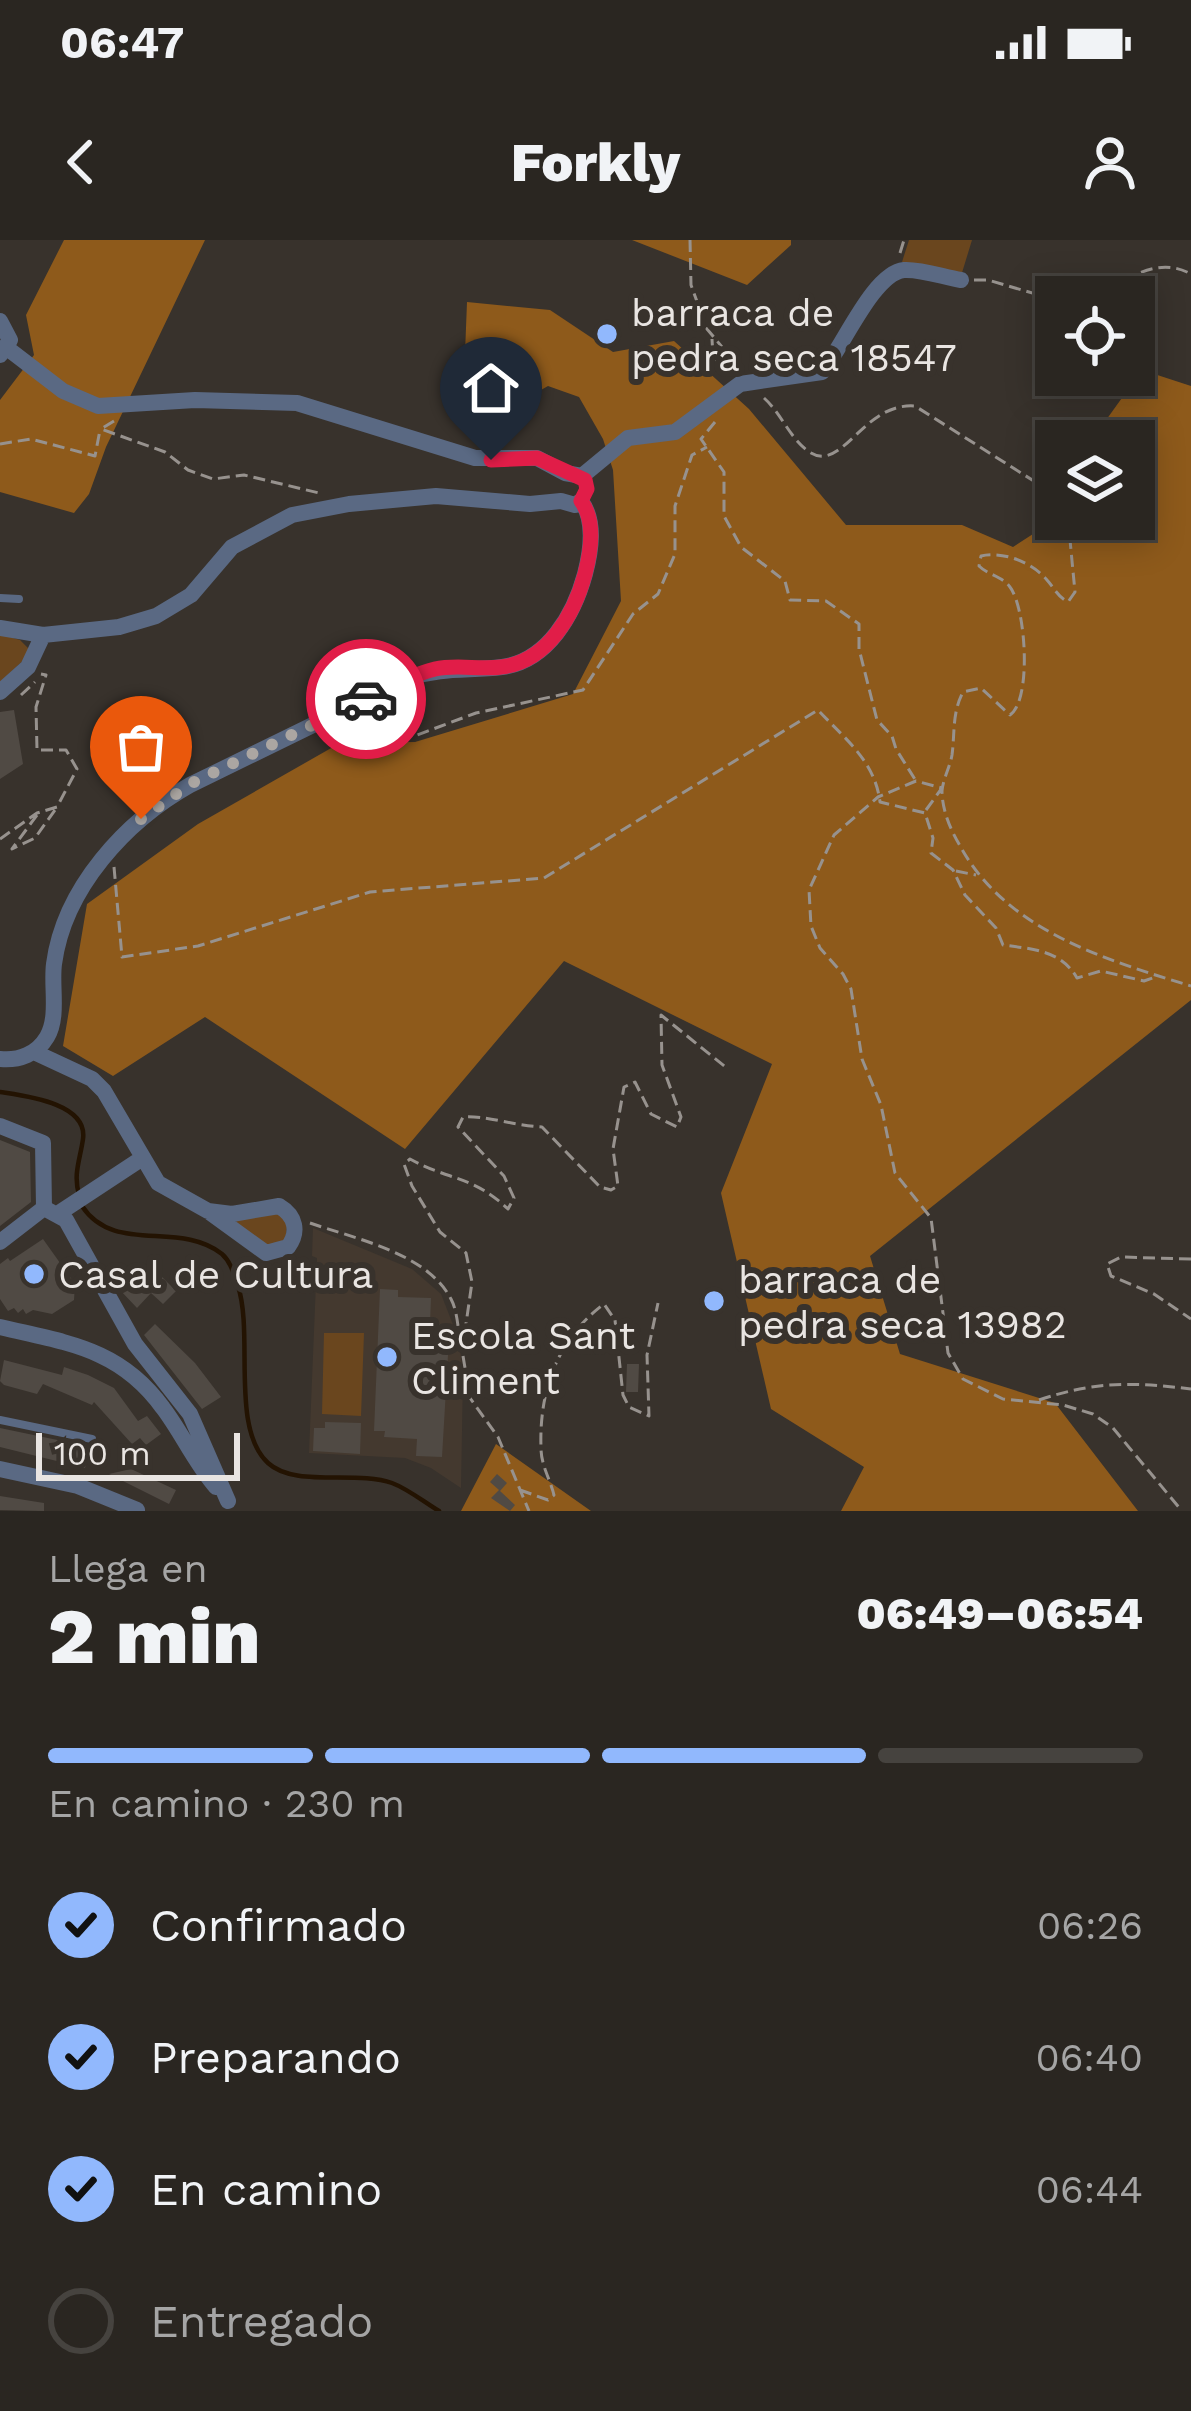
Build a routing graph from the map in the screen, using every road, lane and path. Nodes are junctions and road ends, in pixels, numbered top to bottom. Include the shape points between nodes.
1 (690, 240) edge
2 (1191, 274) edge
3 (1129, 276) edge
4 (961, 280) joint
5 (1035, 294) edge
6 (0, 321) edge
7 (712, 340) junction
8 (3, 352) edge
9 (740, 384) junction
10 (138, 405) junction
11 (724, 410) dead end
12 (100, 429) junction
13 (0, 444) edge
14 (573, 475) junction
15 (1035, 482) edge
16 (560, 501) junction
17 (581, 501) junction
18 (349, 504) junction
19 (1070, 540) edge
20 (0, 598) edge
21 (19, 599) dead end
22 (0, 628) edge
23 (43, 635) junction
24 (4, 688) edge
25 (916, 781) junction
26 (942, 788) junction
27 (878, 793) junction
28 (57, 807) junction
29 (37, 813) junction
30 (925, 813) junction
31 (0, 839) edge
32 (112, 848) junction
33 (953, 870) junction
34 (978, 876) junction
35 (1158, 976) junction
36 (1191, 986) edge
37 (34, 1052) junction
38 (0, 1059) edge
39 (728, 1069) dead end
40 (0, 1126) edge
41 (141, 1160) junction
42 (51, 1210) junction
43 (208, 1211) junction
44 (292, 1216) junction
45 (0, 1242) edge
46 (1191, 1259) edge
47 (658, 1303) dead end
48 (1191, 1319) edge
49 (0, 1328) edge
50 (462, 1352) junction
51 (1191, 1388) edge
52 (1037, 1401) junction
53 (0, 1420) edge
54 (92, 1439) dead end
55 (0, 1469) edge
56 (520, 1490) junction
57 (137, 1510) edge
58 (529, 1511) edge
59 (1182, 1511) edge

1 - 7 path via 691,285
2 - 3 path via 1156,268
4 - 5 path
4 - 9 street via 894,272 822,372
6 - 8 street via 9,333
7 - 9 path via 713,357
7 - 9 path via 735,358
8 - 10 street via 83,401
9 - 14 street via 675,431 628,438
9 - 15 path via 769,401 814,455 838,452 883,410 915,406
10 - 12 path
10 - 14 street via 297,403 475,458 537,458
11 - 25 path via 701,439 724,472 724,516 740,547 785,581 790,600 826,602 859,624 878,721
12 - 13 path via 95,456 32,439
12 - 18 path via 213,479 244,475
14 - 16 street via 555,483
14 - 17 street via 587,489
16 - 17 street
16 - 18 street via 436,496
17 - 32 street via 590,530 583,581 537,653 511,665 434,669 394,685 190,784
18 - 23 street via 278,520 232,547 190,595 156,616
19 - 26 path via 1075,592 1068,602 1012,558 989,553 978,561 1018,602 1020,706 1010,715 981,688 963,692
20 - 21 lane
22 - 23 street
23 - 24 street via 28,668
24 - 28 path via 23,695 46,675 36,707 37,750 66,750 77,769
25 - 26 path
25 - 27 path
26 - 30 path
26 - 34 path via 948,822
27 - 30 path via 884,805
27 - 32 path via 869,764 818,710 544,878 370,892 198,946 122,957
27 - 52 path via 834,835 815,871 811,926 851,989 895,1173 931,1218 948,1353 963,1379 1003,1399
28 - 29 path
28 - 29 path via 34,838 13,849
29 - 31 path
30 - 33 path via 931,853
32 - 37 street via 64,926 52,1024
33 - 34 path
33 - 35 path via 1003,945 1062,959 1077,977 1101,970 1144,981
34 - 35 path via 1029,921
35 - 36 path
37 - 38 street
37 - 41 street via 104,1091
39 - 50 path via 662,1015 662,1064 682,1117 677,1127 650,1114 635,1082 624,1087 613,1149 618,1186 611,1190 542,1127 474,1116 458,1126 504,1176 514,1198 508,1208 483,1185 404,1163 440,1232 466,1253 472,1282
40 - 42 street via 43,1144
41 - 42 street
41 - 43 street via 158,1183
42 - 45 street
42 - 49 street via 101,1278 135,1344 190,1414 228,1501 124,1366 66,1341
43 - 44 street via 272,1205
43 - 44 street via 274,1253 293,1240
44 - 50 path via 432,1274 453,1302
46 - 48 path via 1121,1257 1107,1264 1111,1276
47 - 56 path via 647,1355 649,1416 623,1396 615,1320 604,1304 569,1339 549,1376 541,1447 554,1495 548,1501
50 - 56 path via 470,1398
51 - 52 path via 1082,1385
52 - 59 path via 1093,1414 1113,1428
53 - 54 lane
55 - 57 street via 78,1486
56 - 58 path

